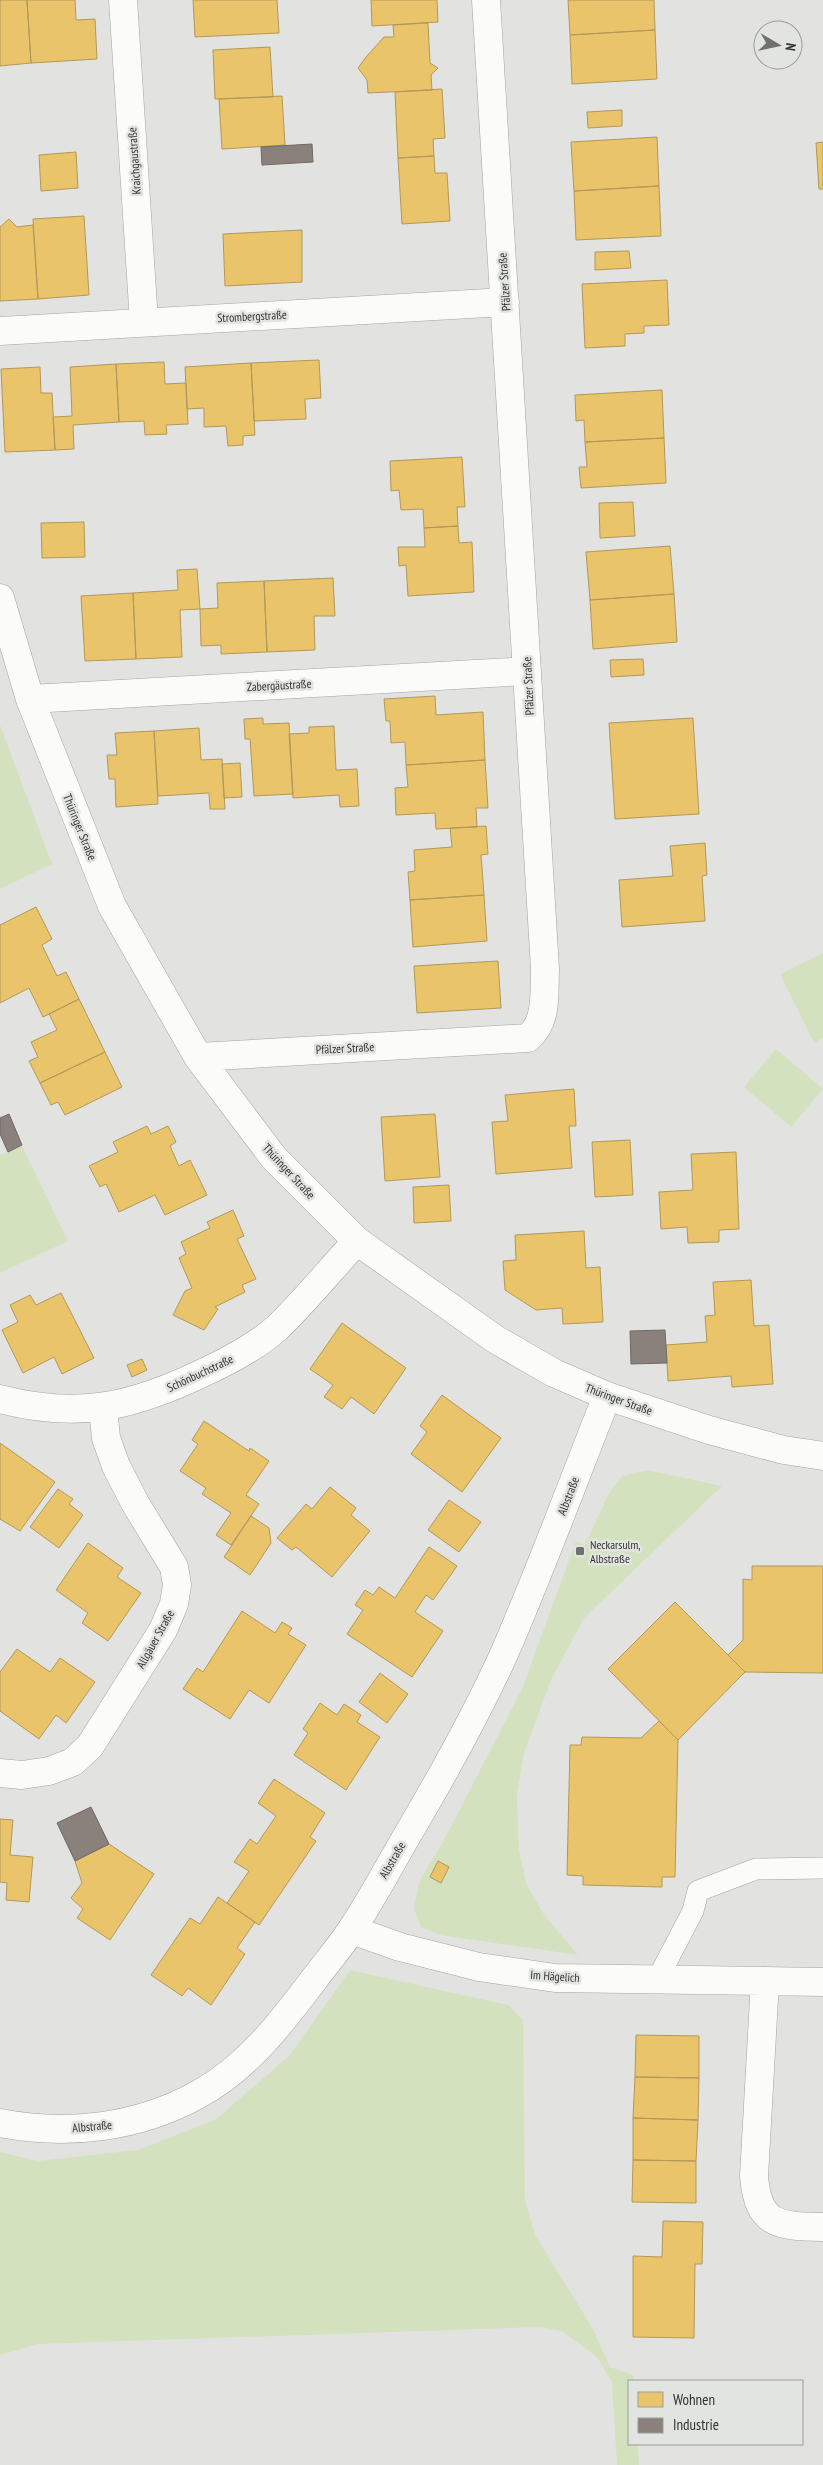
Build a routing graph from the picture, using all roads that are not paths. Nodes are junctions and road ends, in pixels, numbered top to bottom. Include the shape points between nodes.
1 (124, 0) edge
2 (486, 0) edge
3 (505, 302) junction
4 (144, 322) junction
5 (0, 331) edge
6 (0, 598) edge
7 (527, 670) junction
8 (30, 699) junction
9 (198, 1057) junction
10 (357, 1241) junction
11 (607, 1396) junction
12 (0, 1399) edge
13 (103, 1408) junction
14 (823, 1456) edge
15 (0, 1773) edge
16 (823, 1868) edge
17 (352, 1930) junction
18 (658, 1978) junction
19 (765, 1981) junction
20 (823, 1982) edge
21 (0, 2122) edge
22 (823, 2227) edge

1 - 4 street, Kraichgaustraße
2 - 3 street, Pfälzer Straße
3 - 4 street, Strombergstraße
3 - 7 street, Pfälzer Straße
4 - 5 street, Strombergstraße
6 - 8 street, Thüringer Straße
7 - 8 street, Zabergäustraße
7 - 9 street, Pfälzer Straße via 545,969 542,1014 536,1031 528,1038
8 - 9 street, Thüringer Straße via 112,906
9 - 10 street, Thüringer Straße via 274,1158
10 - 11 street, Thüringer Straße via 495,1339 554,1373
10 - 13 street, Schönbuchstraße via 276,1329 233,1358 130,1403
11 - 14 street, Thüringer Straße via 709,1430 784,1450
11 - 17 street, Albstraße via 503,1656 440,1780
12 - 13 street, Schönbuchstraße via 27,1406
13 - 15 street, Allgäuer Straße via 106,1438 116,1466 174,1567 174,1604 163,1630 90,1746 73,1762 49,1771 22,1775
16 - 18 lane via 756,1869 698,1891 693,1911
17 - 18 street, Im Hägelich via 400,1947 479,1967 555,1978
17 - 21 street, Albstraße via 277,2028 244,2062 200,2094 126,2123 83,2129 33,2129
18 - 19 street, Im Hägelich
19 - 20 street, Im Hägelich
19 - 22 street via 754,2176 756,2197 762,2211 775,2221 790,2226

